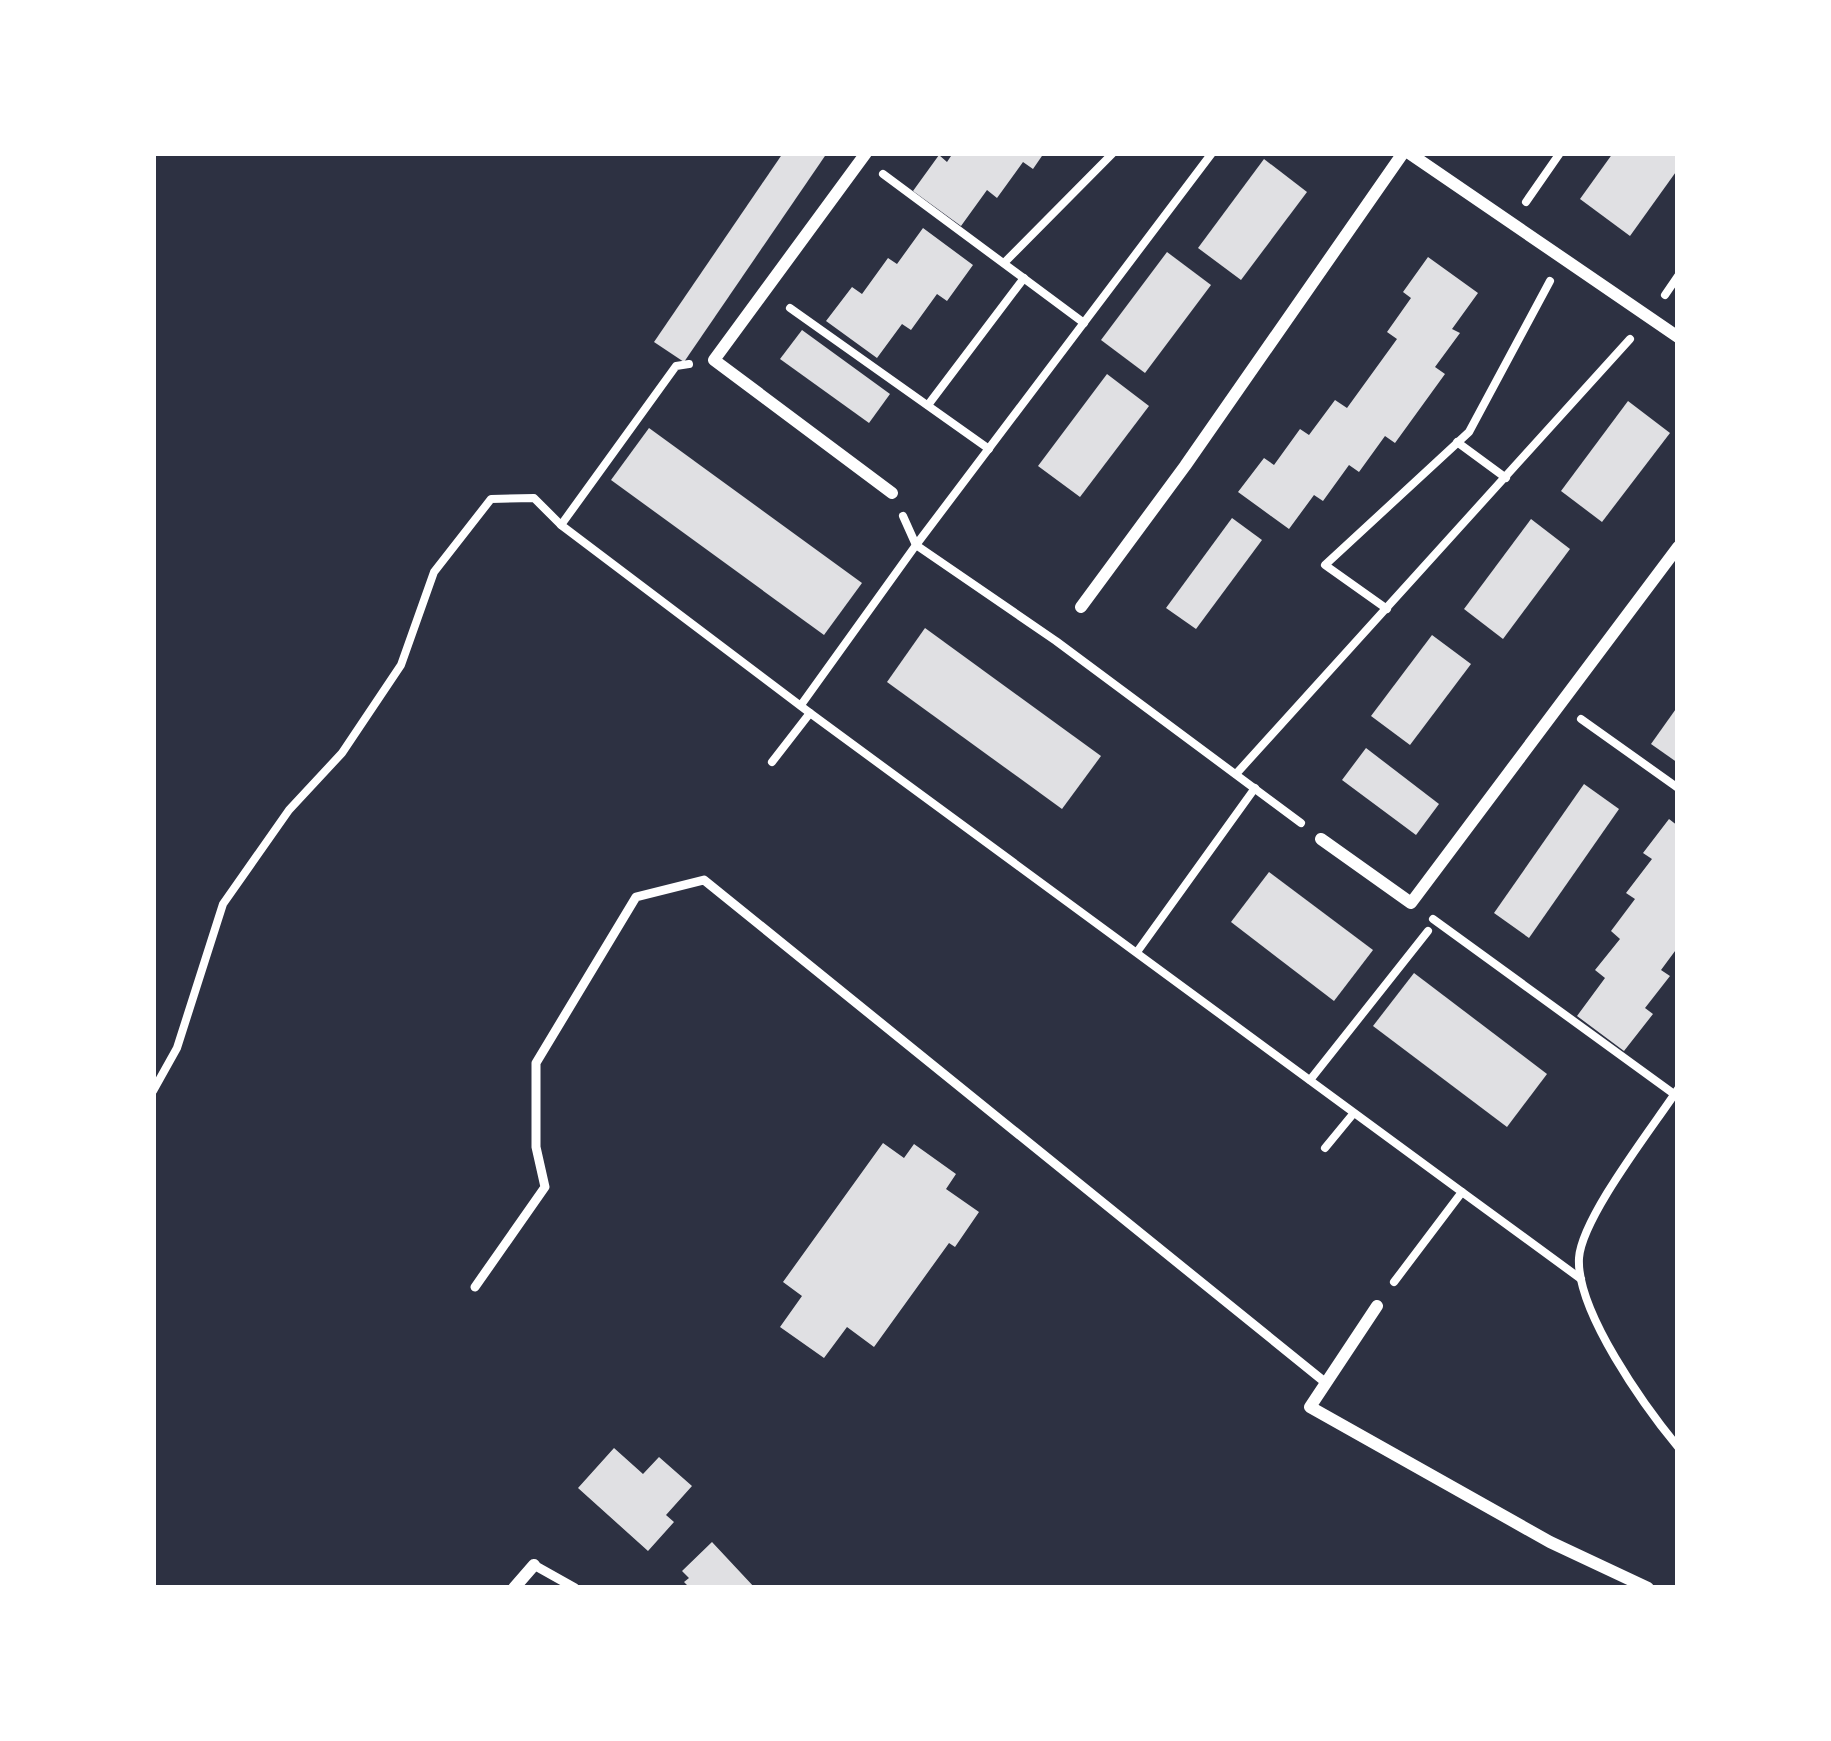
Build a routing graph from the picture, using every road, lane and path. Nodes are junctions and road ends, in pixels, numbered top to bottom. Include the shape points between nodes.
1 (1113, 153) edge
2 (1212, 153) edge
3 (1406, 153) edge
4 (1560, 153) edge
5 (864, 156) edge
6 (1512, 223) junction
7 (1562, 259) junction
8 (1004, 263) junction
9 (1024, 278) junction
10 (764, 290) junction
11 (1650, 317) junction
12 (1084, 323) junction
13 (1678, 337) edge
14 (714, 360) junction
15 (928, 405) junction
16 (1457, 442) junction
17 (989, 449) junction
18 (1506, 478) junction
19 (892, 493) joint
20 (561, 525) junction
21 (916, 545) junction
22 (1678, 547) edge
23 (1082, 607) dead end
24 (1387, 609) junction
25 (1560, 705) junction
26 (801, 706) junction
27 (810, 713) junction
28 (772, 762) dead end
29 (1236, 774) junction
30 (1255, 788) junction
31 (1678, 788) edge
32 (1322, 839) joint
33 (1411, 903) junction
34 (1436, 921) junction
35 (1137, 952) junction
36 (1310, 1081) junction
37 (153, 1091) edge
38 (1676, 1092) edge
39 (1353, 1114) junction
40 (1325, 1148) dead end
41 (1462, 1192) junction
42 (1581, 1279) junction
43 (475, 1287) dead end
44 (1377, 1306) joint
45 (1326, 1383) junction
46 (1678, 1447) edge
47 (534, 1565) joint
48 (514, 1588) edge
49 (574, 1588) edge
50 (1648, 1588) edge

1 - 8 path
2 - 12 path
3 - 6 street
3 - 23 street
4 - 6 path
5 - 8 path
5 - 10 street
6 - 7 street
7 - 11 street
7 - 16 path
8 - 9 path
9 - 12 path
9 - 15 path
10 - 14 street
10 - 15 path
11 - 13 street
11 - 18 path
12 - 17 path
14 - 19 street
14 - 20 path via 676,366
15 - 17 path
16 - 18 path
16 - 24 path via 1324,565
17 - 21 path
18 - 24 path
19 - 21 path
20 - 26 path
20 - 37 path via 534,498 491,499 434,572 401,665 223,904 177,1048
21 - 26 path
21 - 29 path
22 - 25 street
24 - 29 path
25 - 31 path
25 - 33 street
26 - 27 path
27 - 28 path
27 - 35 path
29 - 30 path
30 - 32 path
30 - 35 path
32 - 33 street
33 - 34 path
34 - 36 path
34 - 38 path
35 - 36 path
36 - 39 path
38 - 42 path via 1588,1227
39 - 40 path
39 - 41 path
41 - 42 path
41 - 44 path
42 - 46 path via 1633,1388
43 - 45 lane via 544,1187 536,1063 636,897 704,880
44 - 45 street
45 - 50 street via 1310,1406
47 - 48 street
47 - 49 lane

